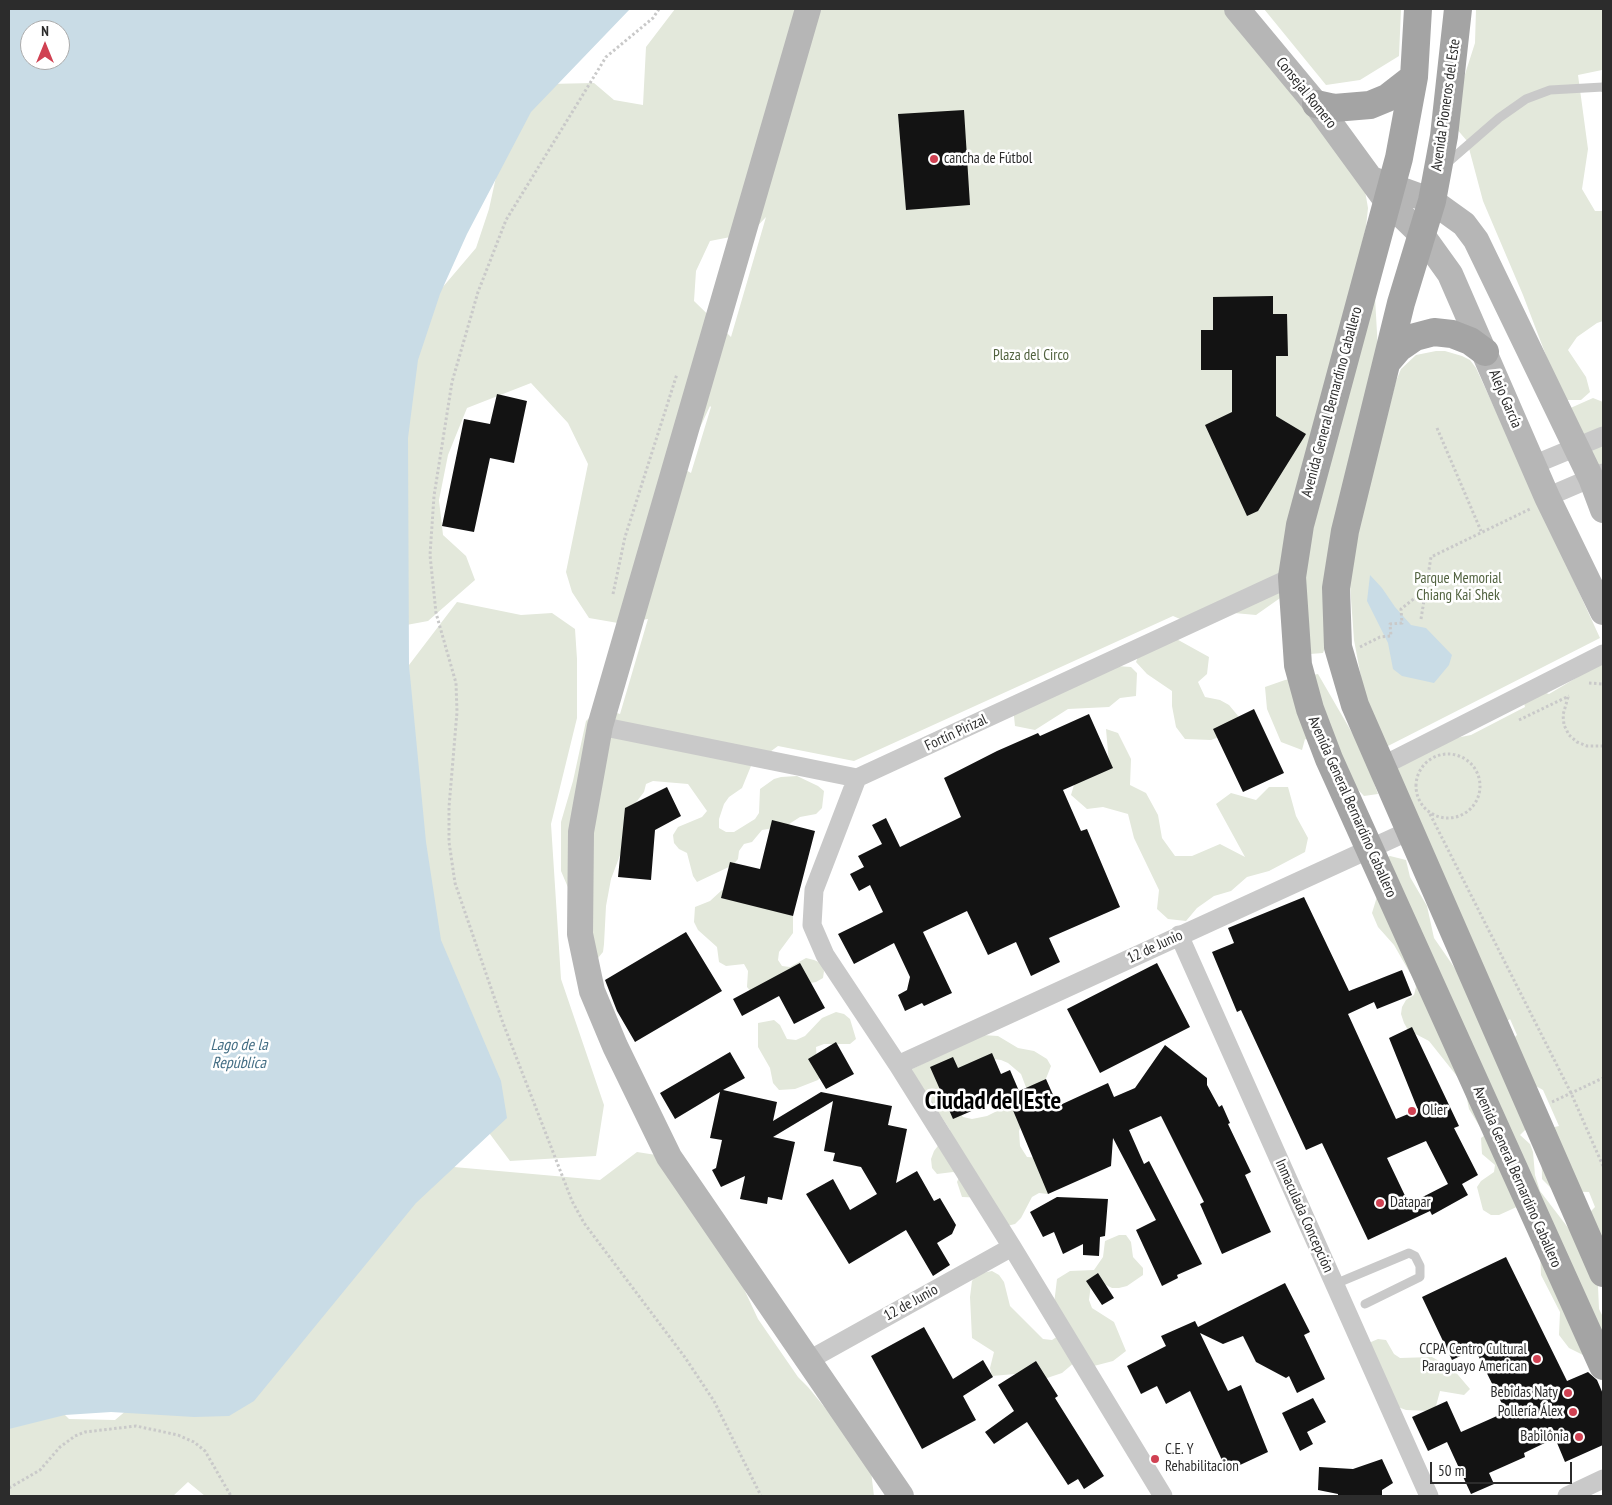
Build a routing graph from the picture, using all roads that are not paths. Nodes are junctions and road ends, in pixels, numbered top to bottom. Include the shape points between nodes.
1 (808, 9) edge
2 (1237, 9) edge
3 (1418, 9) edge
4 (1458, 9) edge
5 (1414, 77) junction
6 (1603, 87) edge
7 (1316, 104) junction
8 (1438, 171) junction
9 (1384, 189) junction
10 (1432, 201) junction
11 (1422, 235) junction
12 (1485, 352) junction
13 (1387, 362) junction
14 (1603, 436) edge
15 (1576, 447) junction
16 (1533, 465) junction
17 (1597, 476) edge
18 (1548, 499) junction
19 (1603, 510) edge
20 (1292, 577) junction
21 (1603, 612) edge
22 (1603, 654) edge
23 (600, 726) junction
24 (1382, 766) junction
25 (857, 778) junction
26 (1421, 822) junction
27 (1370, 848) junction
28 (1179, 935) junction
29 (898, 1065) junction
30 (1012, 1247) junction
31 (1603, 1273) edge
32 (1335, 1284) junction
33 (1365, 1304) dead end
34 (809, 1360) junction
35 (1603, 1366) edge
36 (1603, 1479) edge
37 (901, 1496) edge
38 (1163, 1496) edge
39 (1429, 1496) edge
40 (1567, 1496) edge

1 - 23 street
2 - 7 street, Consejal Romero
3 - 5 main road
4 - 8 main road, Avenida Pioneros del Este
5 - 7 main road via 1387,98 1370,105 1334,108
5 - 9 main road via 1406,130
6 - 8 lane via 1550,90 1526,99
7 - 9 street, Consejal Romero
8 - 10 main road, Avenida Pioneros del Este
9 - 10 street
9 - 11 street, Alejo García
9 - 20 main road, Avenida General Bernardino Caballero via 1300,525
10 - 11 main road
10 - 15 street via 1464,224 1476,240
11 - 12 street, Alejo García via 1450,274
11 - 13 main road
12 - 13 main road via 1470,341 1434,332 1399,348
12 - 16 street, Alejo García
13 - 24 main road via 1345,531 1336,588 1338,647 1355,705
14 - 15 street
15 - 16 street
15 - 17 street
16 - 18 street, Alejo García
17 - 18 street
17 - 19 street
18 - 21 street, Alejo García
20 - 25 street, Fortín Pirizal
20 - 27 main road, Avenida General Bernardino Caballero via 1298,665 1310,709
22 - 24 street
23 - 25 street
23 - 34 street via 581,832 580,934 592,991 668,1157
24 - 26 main road
25 - 29 street via 814,890 812,925 825,955
26 - 27 street, 12 de Junio
26 - 31 main road via 1533,1110
27 - 28 street, 12 de Junio
27 - 35 main road, Avenida General Bernardino Caballero
28 - 29 street, 12 de Junio
28 - 32 street, Inmaculada Concepción
29 - 30 street
30 - 34 street, 12 de Junio
30 - 38 street
32 - 33 lane via 1409,1253 1415,1256 1420,1266 1420,1278
32 - 39 street, Inmaculada Concepción
34 - 37 street
36 - 40 street

